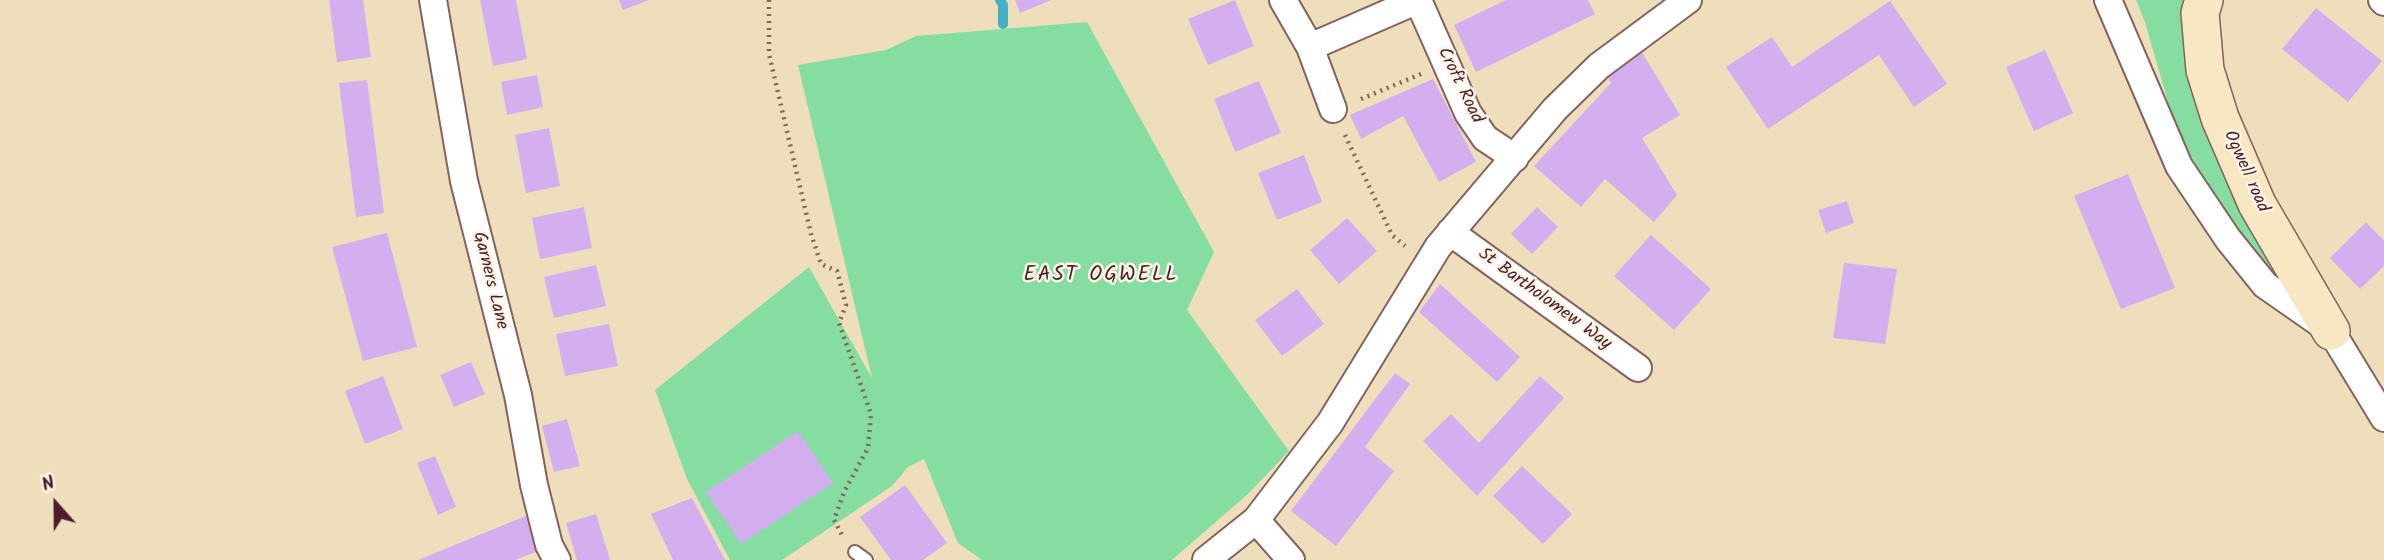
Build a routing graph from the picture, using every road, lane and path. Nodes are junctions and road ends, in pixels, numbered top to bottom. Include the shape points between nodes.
1 (433, 0) edge
2 (769, 0) edge
3 (1283, 0) edge
4 (1418, 0) edge
5 (1688, 0) edge
6 (2108, 0) edge
7 (2204, 0) edge
8 (1310, 47) junction
9 (1447, 61) junction
10 (1333, 109) junction
11 (1515, 159) junction
12 (1450, 232) junction
13 (1427, 267) junction
14 (2331, 331) junction
15 (1638, 368) dead end
16 (2384, 418) edge
17 (1256, 520) junction
18 (855, 552) joint
19 (556, 560) edge
20 (866, 560) edge
21 (1206, 560) edge
22 (1291, 560) edge

1 - 19 street, Garners Lane via 464,181 518,395 534,485
2 - 18 path via 769,54 811,234 821,264 837,271 846,304 839,323 871,414 868,448 834,520
3 - 8 street
4 - 8 street
4 - 9 street, Croft Road
5 - 11 street via 1599,66 1555,109
6 - 14 street via 2179,166 2228,239 2265,285
7 - 14 street, Ogwell road via 2200,13 2204,70 2220,118 2257,204
8 - 10 street
9 - 10 path via 1397,86
9 - 11 street, Croft Road via 1468,113 1485,138
10 - 13 path via 1392,235
11 - 12 street
12 - 13 street
12 - 15 street, St Bartholomew Way
13 - 17 street via 1330,423
14 - 16 street
17 - 21 street
17 - 22 street
18 - 20 lane

